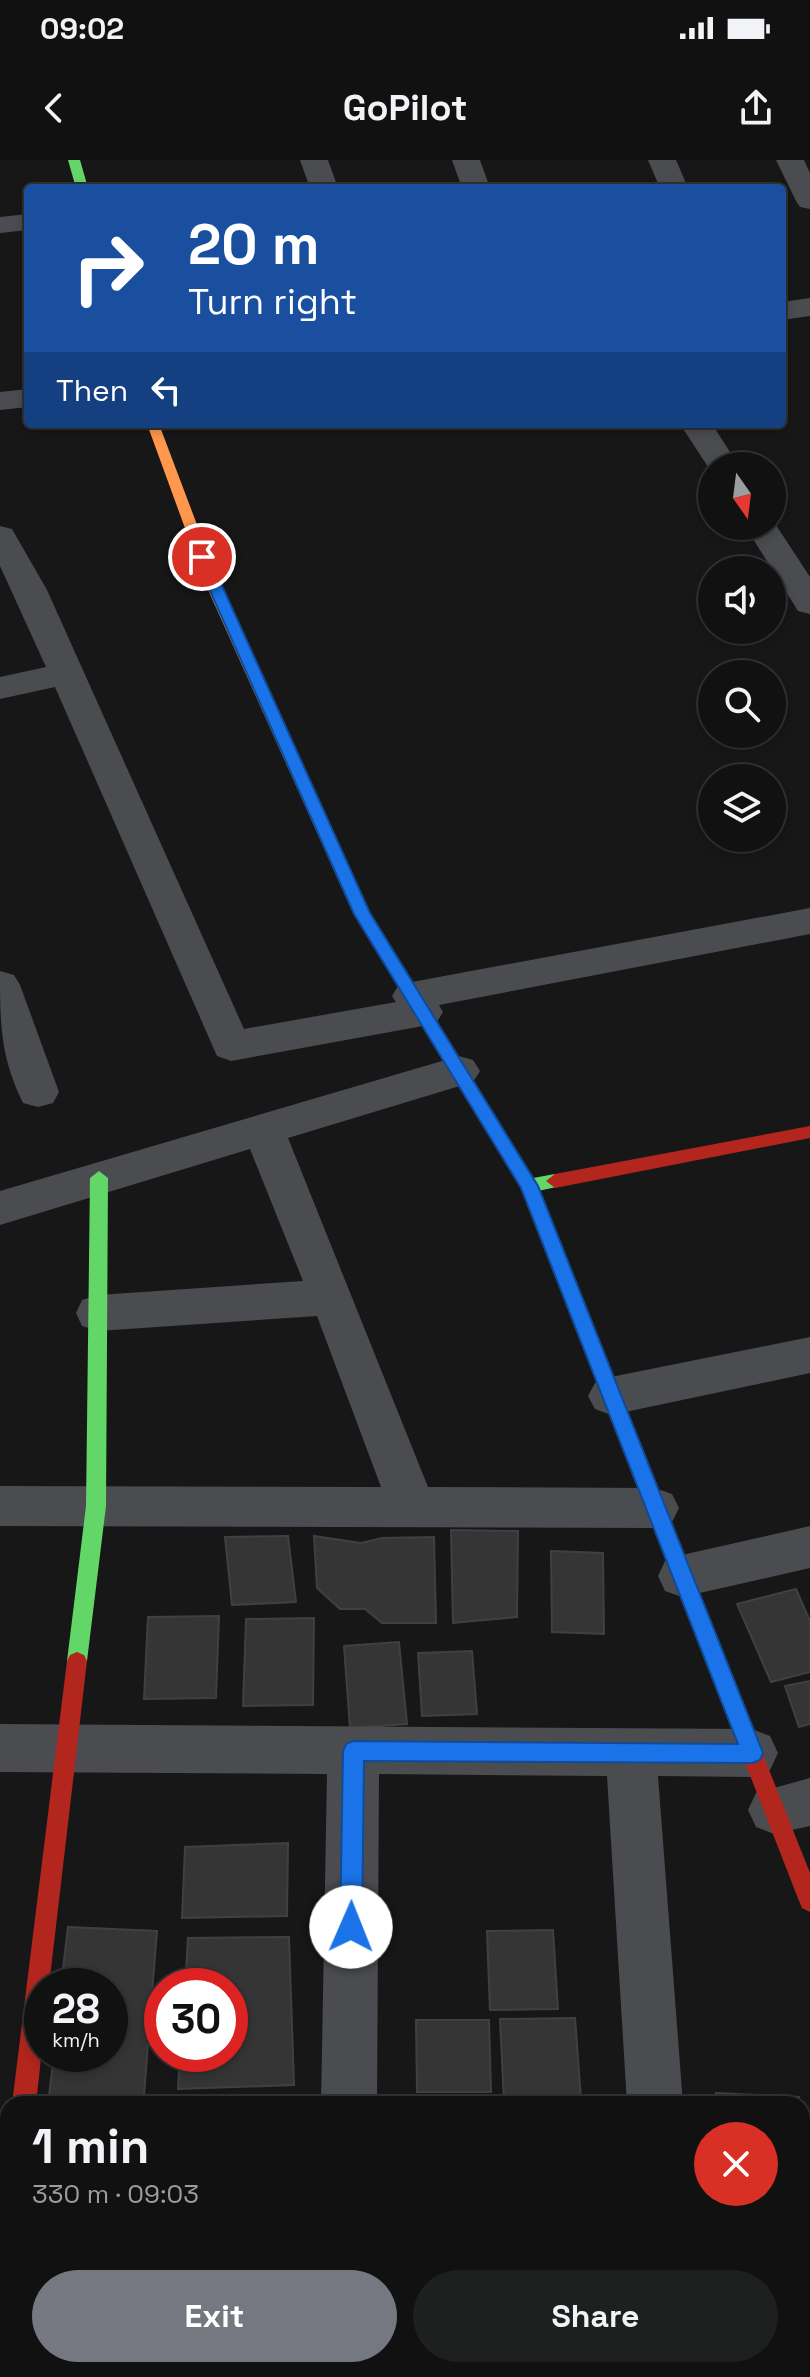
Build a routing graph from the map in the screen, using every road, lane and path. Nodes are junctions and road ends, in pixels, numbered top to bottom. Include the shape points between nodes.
1 (74, 160) edge
2 (314, 160) edge
3 (466, 160) edge
4 (662, 160) edge
5 (790, 160) edge
6 (81, 184) edge
7 (323, 184) edge
8 (475, 184) edge
9 (672, 184) edge
10 (810, 201) edge
11 (24, 222) edge
12 (0, 225) edge
13 (810, 307) edge
14 (786, 310) edge
15 (24, 398) edge
16 (0, 401) edge
17 (154, 428) edge
18 (699, 428) edge
19 (714, 452) edge
20 (0, 536) edge
21 (770, 540) edge
22 (810, 604) edge
23 (67, 673) junction
24 (0, 688) edge
25 (810, 921) edge
26 (0, 985) edge
27 (418, 1004) junction
28 (10, 1043) edge
29 (459, 1071) junction
30 (38, 1092) dead end
31 (263, 1129) junction
32 (810, 1132) edge
33 (99, 1178) junction
34 (529, 1186) junction
35 (0, 1208) edge
36 (332, 1297) junction
37 (98, 1313) junction
38 (810, 1355) edge
39 (611, 1396) junction
40 (0, 1506) edge
41 (96, 1506) junction
42 (412, 1507) junction
43 (655, 1508) junction
44 (810, 1547) edge
45 (682, 1576) junction
46 (0, 1748) edge
47 (68, 1749) junction
48 (353, 1751) junction
49 (631, 1753) junction
50 (752, 1753) junction
51 (792, 1806) edge
52 (810, 1901) edge
53 (25, 2096) edge
54 (349, 2096) edge
55 (654, 2096) edge

1 - 6 street
2 - 7 street
3 - 8 street
4 - 9 street
5 - 10 street
11 - 12 street
13 - 14 street
15 - 16 street
17 - 27 street via 212,583 362,914
18 - 19 street
20 - 23 street
21 - 22 street
23 - 24 street
23 - 27 street via 231,1046
25 - 27 street
26 - 28 street
27 - 29 street
28 - 30 street
29 - 31 street
29 - 34 street
31 - 33 street
31 - 36 street
32 - 34 street
33 - 35 street
33 - 37 street
34 - 39 street
36 - 37 street
36 - 42 street
37 - 41 street
38 - 39 street
39 - 43 street
40 - 41 street
41 - 42 street
41 - 47 street
42 - 43 street
43 - 45 street
44 - 45 street
45 - 50 street
46 - 47 street
47 - 48 street
47 - 53 street
48 - 49 street
48 - 54 street
49 - 50 street
49 - 55 street
50 - 51 street
51 - 52 street

